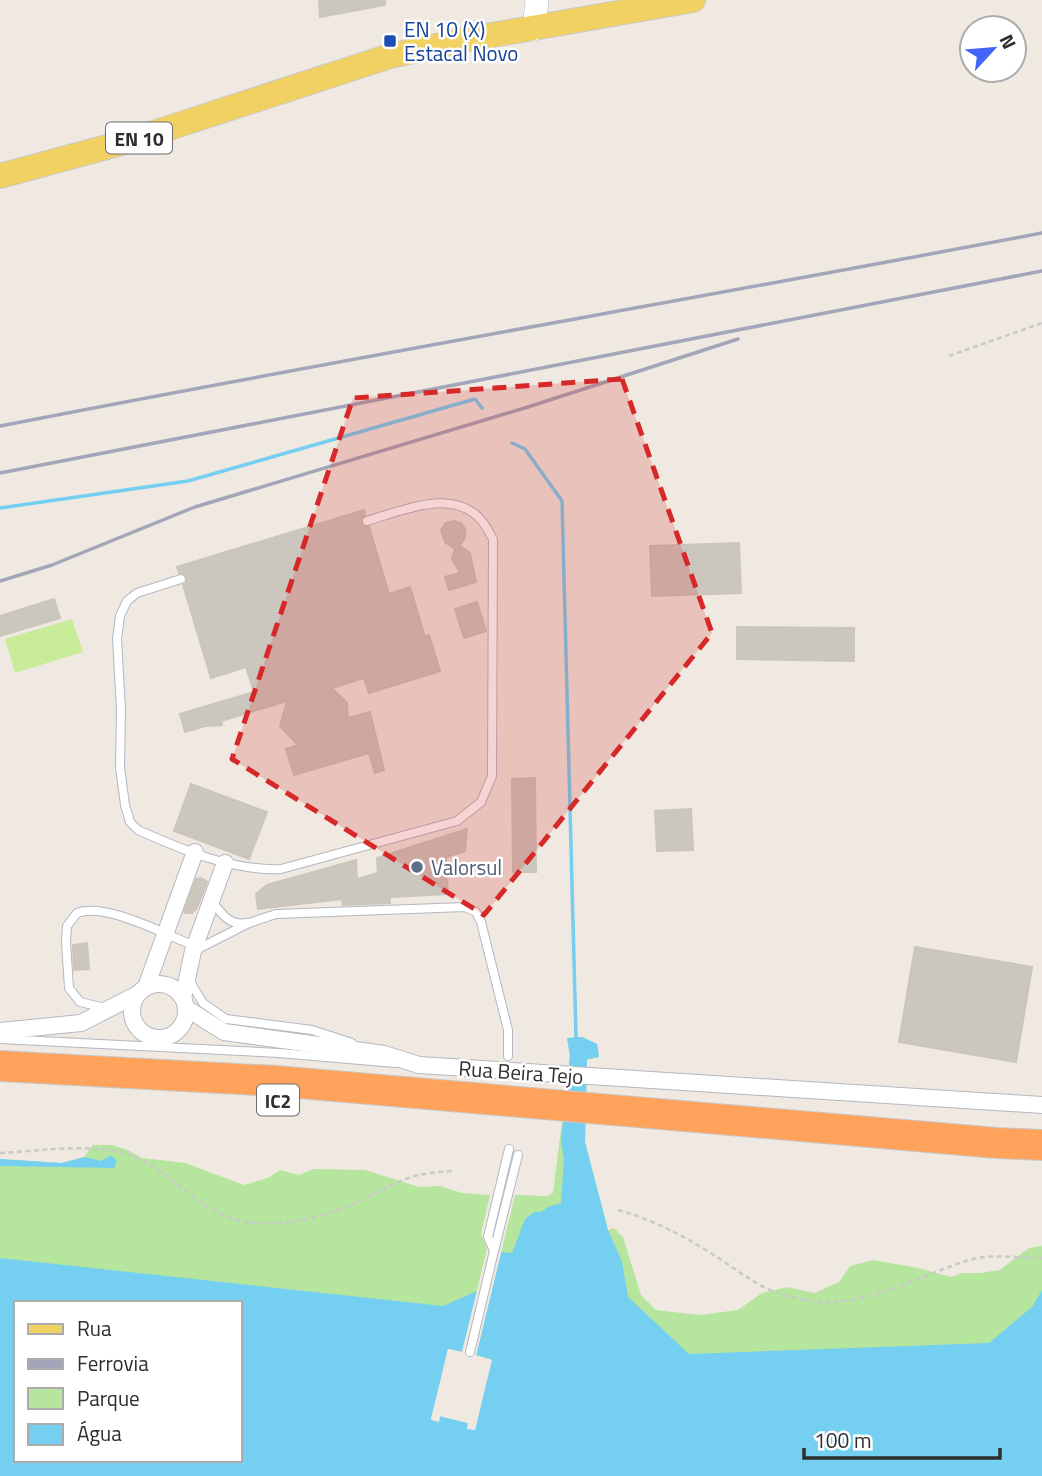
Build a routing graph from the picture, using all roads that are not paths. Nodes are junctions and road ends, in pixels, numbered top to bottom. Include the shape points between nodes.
1 (537, 0) edge
2 (693, 0) edge
3 (534, 29) junction
4 (0, 176) edge
5 (367, 521) dead end
6 (181, 579) dead end
7 (195, 852) junction
8 (225, 863) junction
9 (211, 900) junction
10 (249, 923) junction
11 (165, 934) junction
12 (194, 949) junction
13 (187, 976) junction
14 (142, 991) junction
15 (184, 1003) junction
16 (111, 1008) junction
17 (0, 1031) edge
18 (0, 1039) edge
19 (384, 1054) junction
20 (508, 1056) dead end
21 (418, 1065) junction
22 (0, 1066) edge
23 (0, 1085) edge
24 (1042, 1105) edge
25 (554, 1114) junction
26 (597, 1118) junction
27 (1042, 1145) edge
28 (509, 1149) dead end
29 (518, 1155) dead end
30 (1042, 1164) edge
31 (494, 1251) junction
32 (470, 1352) dead end

1 - 3 street
2 - 3 main road, EN 10
3 - 4 main road, EN 10 via 390,56 129,141
5 - 8 lane via 438,502 461,506 481,519 493,539 492,776 481,803 457,821 281,869
6 - 7 lane via 137,593 120,616 120,767 130,822 138,830
7 - 8 lane
7 - 11 street
8 - 9 street
9 - 10 lane via 233,923
9 - 12 street
10 - 12 lane
10 - 20 lane via 276,914 472,909 479,917 508,1030
11 - 12 lane
11 - 14 street
11 - 16 lane via 94,909 70,919 66,942 72,995 86,1006
12 - 13 street
13 - 15 street
13 - 19 lane via 203,1003 226,1019 312,1031
14 - 15 street via 162,984
14 - 15 street via 132,1010 133,1019 151,1037 176,1032 185,1017
14 - 16 street
15 - 19 street via 224,1032
16 - 17 street via 81,1023
18 - 21 lane, Rua Beira Tejo
19 - 21 street
21 - 24 street, Rua Beira Tejo
22 - 25 highway, IC2 via 276,1081
23 - 25 highway, IC2
25 - 26 highway, IC2
26 - 27 highway, IC2
26 - 30 highway, IC2
28 - 31 lane via 488,1237
29 - 31 lane
31 - 32 lane

